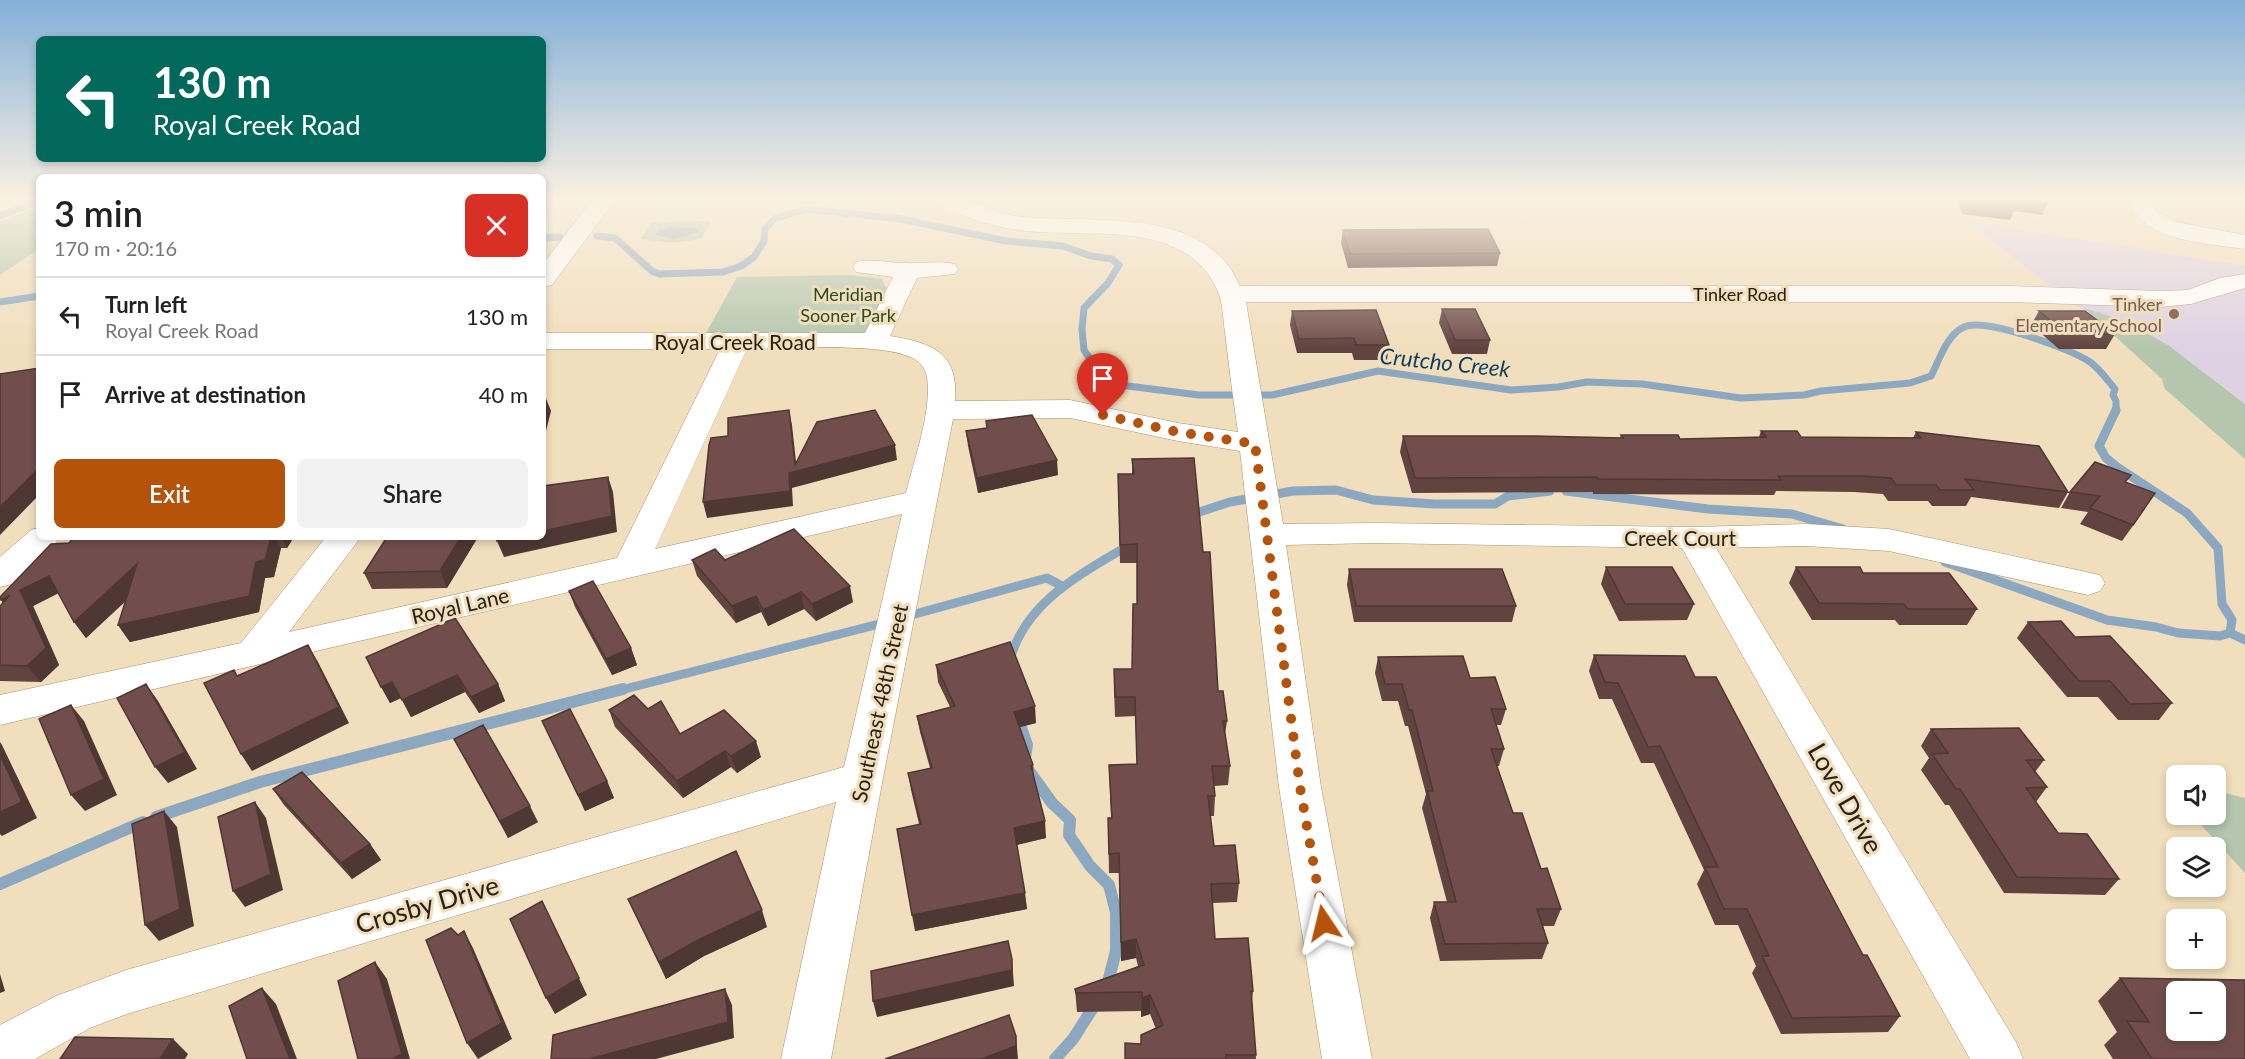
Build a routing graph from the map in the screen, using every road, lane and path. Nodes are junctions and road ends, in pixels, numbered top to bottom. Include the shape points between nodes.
1 (566, 249) edge
2 (1196, 249) edge
3 (865, 267) dead end
4 (946, 269) dead end
5 (908, 272) junction
6 (546, 276) edge
7 (2245, 281) edge
8 (1232, 294) junction
9 (546, 341) edge
10 (737, 341) junction
11 (874, 341) junction
12 (926, 354) joint
13 (940, 410) junction
14 (1255, 444) junction
15 (921, 500) junction
16 (1268, 535) junction
17 (1693, 538) junction
18 (40, 540) edge
19 (342, 540) edge
20 (631, 565) junction
21 (0, 576) edge
22 (2088, 583) dead end
23 (252, 654) junction
24 (0, 710) edge
25 (862, 778) junction
26 (0, 1051) edge
27 (806, 1059) edge
28 (1347, 1059) edge
29 (1998, 1059) edge

1 - 6 street
2 - 8 street via 1212,261
3 - 5 street
4 - 5 street
5 - 11 street
7 - 8 street, Tinker Road via 2217,286 2188,298 2148,300 2062,294
8 - 14 street
9 - 10 street, Royal Creek Road
10 - 11 street, Royal Creek Road
10 - 20 street
11 - 12 street, Royal Creek Road
12 - 13 street, Southeast 48th Street via 936,361 941,372
13 - 14 street via 1070,409
13 - 15 street, Southeast 48th Street
14 - 16 street
15 - 20 street, Royal Lane
15 - 25 street, Southeast 48th Street
16 - 17 street, Creek Court
16 - 28 street via 1300,787
17 - 22 street, Creek Court via 1806,535 1889,540
17 - 29 street, Love Drive
18 - 21 street
19 - 23 street
20 - 23 street, Royal Lane
23 - 24 street, Royal Lane
25 - 26 street, Crosby Drive via 126,992 72,1012
25 - 27 street, Southeast 48th Street

